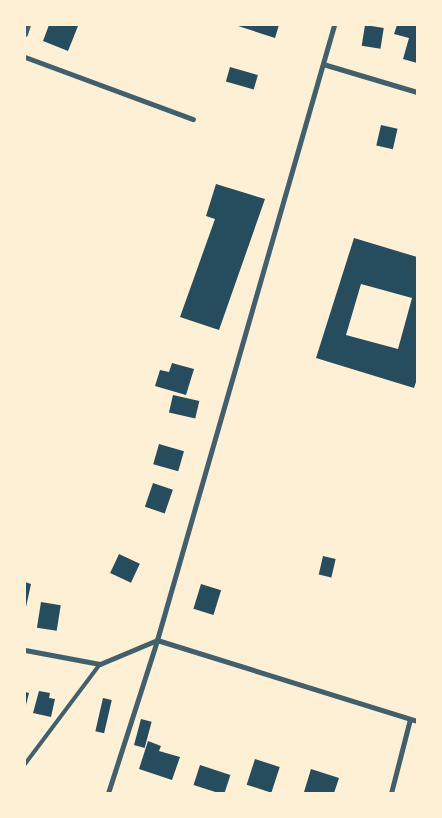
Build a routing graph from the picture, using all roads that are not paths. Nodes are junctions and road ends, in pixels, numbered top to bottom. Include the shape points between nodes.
1 (28, 25) edge
2 (334, 25) edge
3 (25, 34) edge
4 (25, 57) edge
5 (323, 64) junction
6 (417, 92) edge
7 (193, 119) dead end
8 (157, 640) junction
9 (25, 650) edge
10 (100, 664) junction
11 (410, 719) junction
12 (417, 721) edge
13 (25, 764) edge
14 (108, 793) edge
15 (391, 793) edge

1 - 3 street
2 - 5 street
4 - 7 street
5 - 6 street
5 - 8 street
8 - 10 street
8 - 11 street
8 - 14 street
9 - 10 street
10 - 13 lane
11 - 12 street
11 - 15 street

